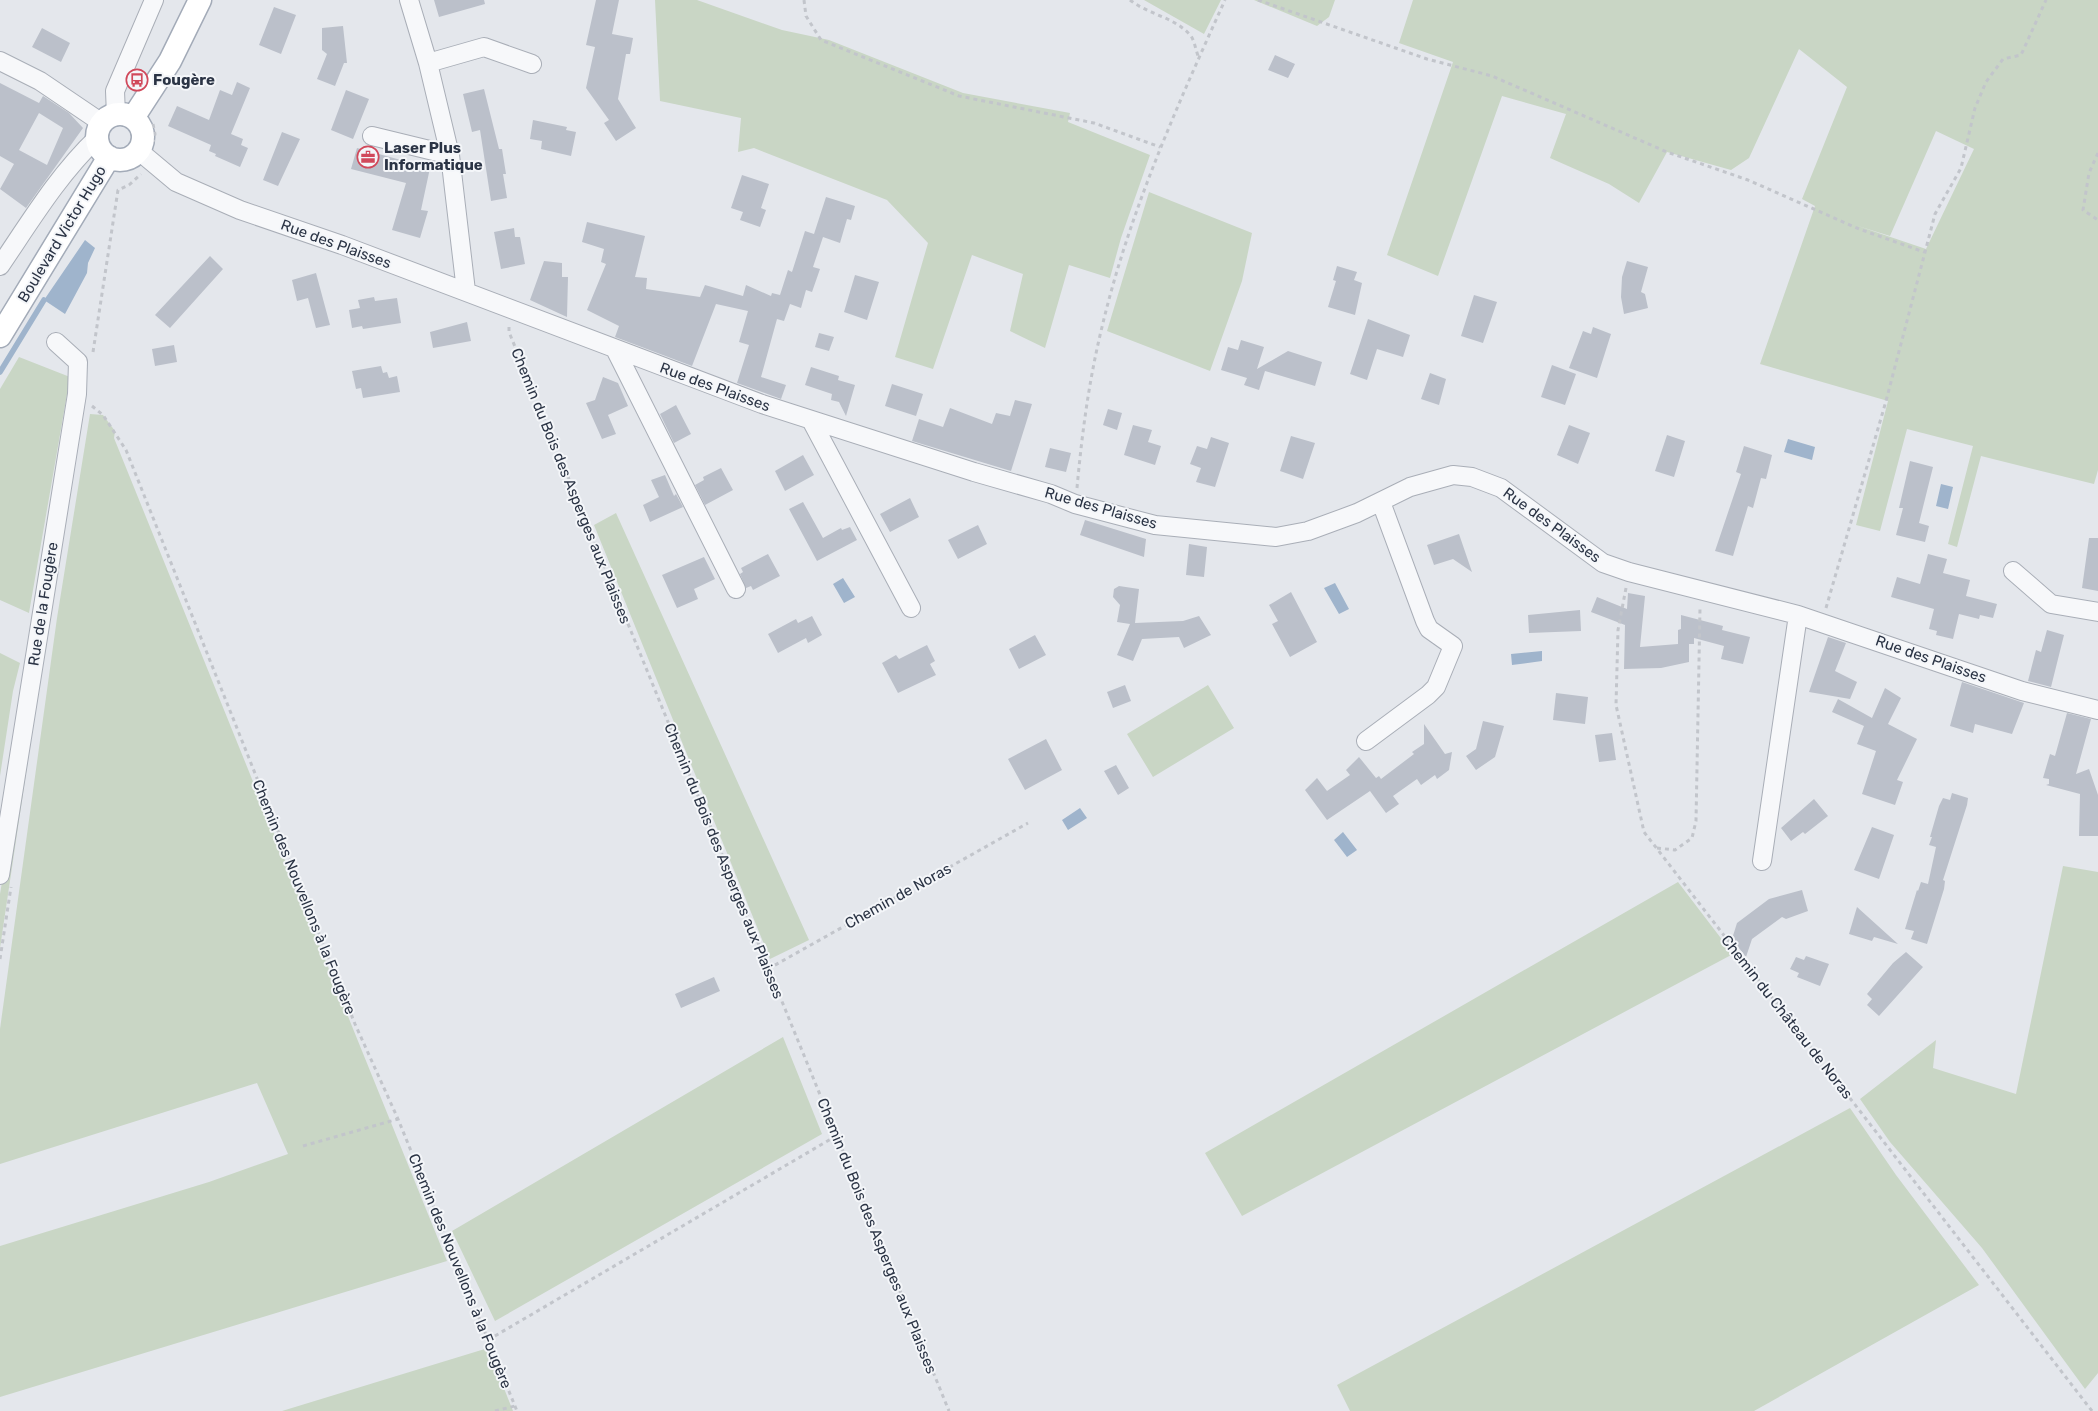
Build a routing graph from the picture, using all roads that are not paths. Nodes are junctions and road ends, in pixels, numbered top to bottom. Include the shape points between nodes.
1 (154, 0) edge
2 (200, 0) edge
3 (409, 0) edge
4 (0, 61) edge
5 (428, 63) junction
6 (532, 64) dead end
7 (120, 123) junction
8 (372, 136) dead end
9 (450, 155) junction
10 (143, 156) junction
11 (109, 158) junction
12 (0, 266) edge
13 (466, 291) junction
14 (0, 336) edge
15 (56, 342) dead end
16 (615, 349) junction
17 (811, 420) junction
18 (1381, 502) junction
19 (2013, 572) dead end
20 (736, 589) dead end
21 (911, 608) dead end
22 (2098, 612) edge
23 (1798, 615) junction
24 (2098, 710) edge
25 (1366, 741) dead end
26 (1762, 861) dead end
27 (0, 875) edge

1 - 7 street via 115,91
2 - 7 main road via 170,61
3 - 5 street
4 - 7 street
5 - 6 street via 484,48
5 - 9 street
7 - 10 main road via 143,134
7 - 11 main road via 103,152
7 - 12 street via 78,156
8 - 9 street
9 - 13 street
10 - 11 main road via 122,161
10 - 13 street, Rue des Plaisses via 176,182 240,210
11 - 14 main road, Boulevard Victor Hugo
13 - 16 street, Rue des Plaisses
15 - 27 street, Rue de la Fougère via 78,362 77,394
16 - 17 street, Rue des Plaisses
16 - 20 street
17 - 18 street, Rue des Plaisses via 1075,504 1155,525 1276,537 1308,530
17 - 21 street
18 - 23 street, Rue des Plaisses via 1433,479 1453,475 1472,477 1502,488 1603,563
18 - 25 street via 1425,621 1429,628 1453,646 1436,687
19 - 22 street via 2051,604
23 - 24 street, Rue des Plaisses via 2022,690
23 - 26 street

